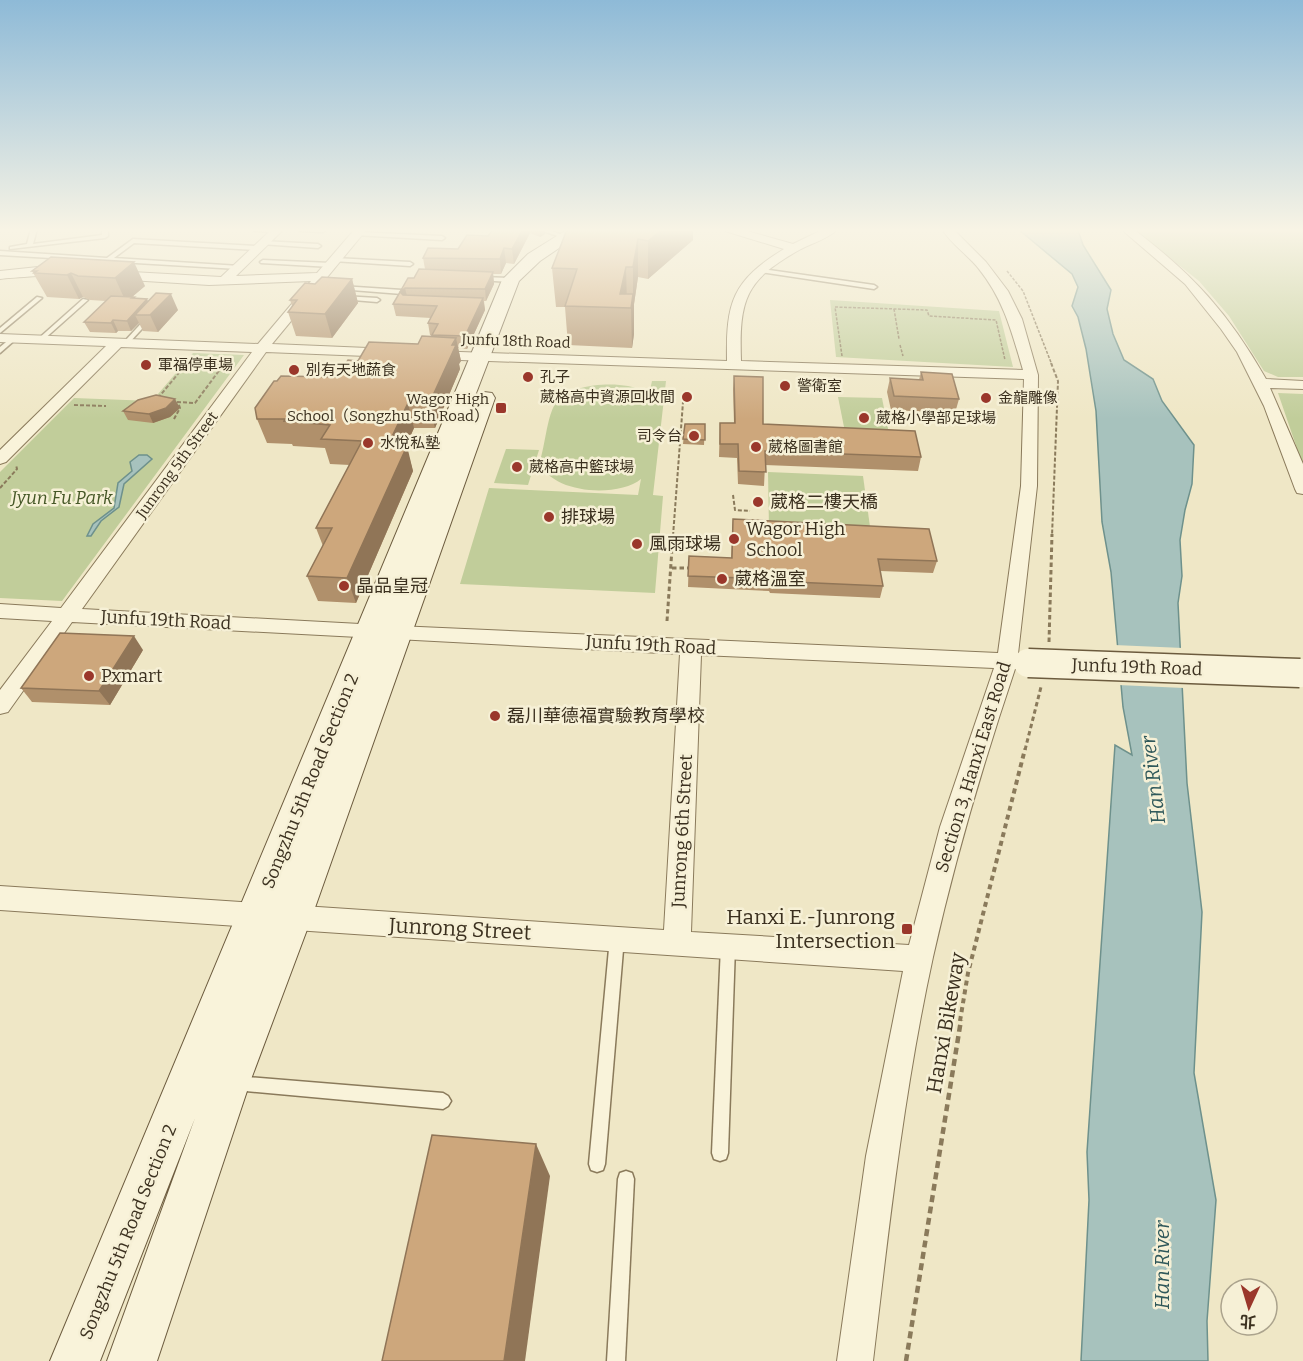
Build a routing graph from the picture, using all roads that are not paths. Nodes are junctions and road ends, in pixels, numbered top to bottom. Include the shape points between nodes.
1 (310, 293) edge
2 (503, 293) edge
3 (523, 293) edge
4 (745, 293) edge
5 (1003, 293) edge
6 (1199, 293) edge
7 (39, 298) edge
8 (335, 298) edge
9 (85, 300) edge
10 (377, 300) dead end
11 (158, 309) edge
12 (0, 331) edge
13 (7, 339) edge
14 (40, 340) junction
15 (121, 343) junction
16 (261, 349) junction
17 (0, 351) edge
18 (489, 356) junction
19 (734, 366) junction
20 (1031, 375) junction
21 (1260, 383) junction
22 (1303, 385) edge
23 (2, 456) edge
24 (1303, 489) edge
25 (0, 611) edge
26 (68, 615) junction
27 (383, 632) junction
28 (691, 647) junction
29 (1018, 662) junction
30 (1301, 673) edge
31 (2, 700) edge
32 (0, 898) edge
33 (274, 918) junction
34 (617, 938) junction
35 (677, 942) junction
36 (728, 946) junction
37 (919, 959) junction
38 (229, 1082) junction
39 (442, 1101) dead end
40 (720, 1153) dead end
41 (597, 1164) dead end
42 (626, 1179) dead end
43 (75, 1361) edge
44 (132, 1361) edge
45 (616, 1361) edge
46 (855, 1361) edge

1 - 16 street, Junrong 5th Street
2 - 18 street, Songzhu 5th Road Section 2 via 495,306
3 - 18 street, Songzhu 5th Road Section 2
4 - 19 street via 738,301
5 - 20 street, Section 3, Hanxi East Road
6 - 21 street via 1231,333
7 - 12 lane
8 - 10 lane
9 - 14 lane
11 - 15 lane
13 - 14 street, Junfu 18th Road
13 - 17 lane
14 - 15 street, Junfu 18th Road
15 - 16 street, Junfu 18th Road
15 - 23 street
16 - 18 street, Junfu 18th Road
16 - 26 street, Junrong 5th Street
18 - 19 street, Junfu 18th Road
18 - 27 street, Songzhu 5th Road Section 2
19 - 20 street, Junfu 18th Road
20 - 29 street, Section 3, Hanxi East Road via 1029,486
21 - 22 street
21 - 24 street via 1277,416
25 - 26 street, Junfu 19th Road
26 - 27 street, Junfu 19th Road
26 - 31 street, Junrong 5th Street
27 - 28 street, Junfu 19th Road
27 - 33 street, Songzhu 5th Road Section 2
28 - 29 street, Junfu 19th Road
28 - 35 street, Junrong 6th Street
29 - 30 street, Junfu 19th Road, bridge
29 - 37 street, Section 3, Hanxi East Road via 973,758
32 - 33 street, Junrong Street
33 - 34 street, Junrong Street
33 - 38 street, Songzhu 5th Road Section 2
33 - 43 street, Songzhu 5th Road Section 2
34 - 35 street, Junrong Street
34 - 41 lane
35 - 36 street, Junrong Street
36 - 37 street, Junrong Street
36 - 40 lane
37 - 46 street, Section 3, Hanxi East Road via 882,1156
38 - 39 lane
38 - 44 street, Songzhu 5th Road Section 2
42 - 45 lane

